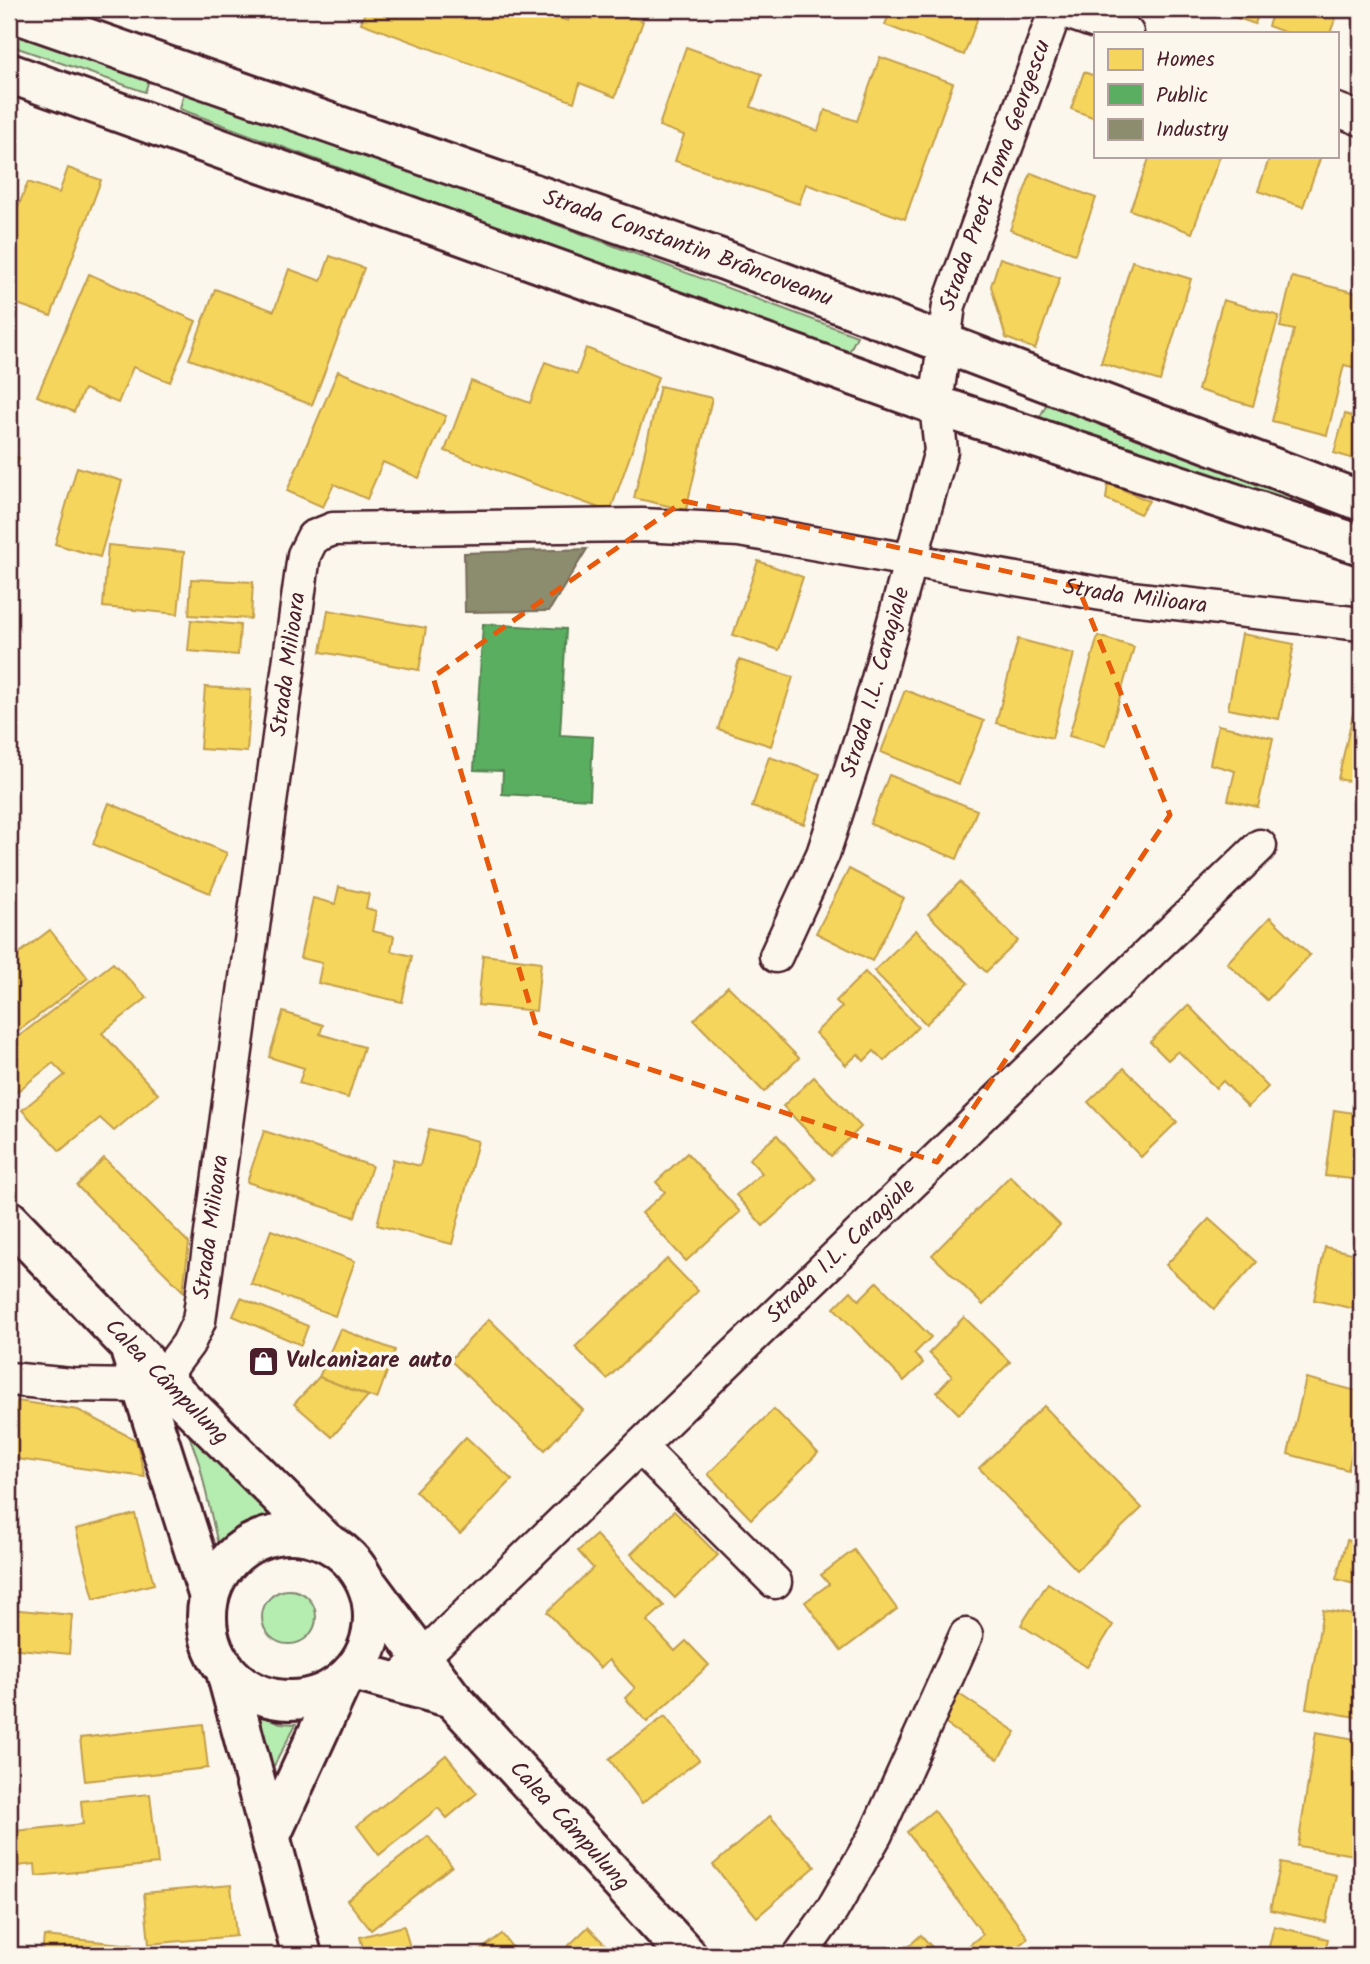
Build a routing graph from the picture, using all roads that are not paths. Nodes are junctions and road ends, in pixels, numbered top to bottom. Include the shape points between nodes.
1 (1057, 9) edge
2 (9, 11) edge
3 (1124, 32) edge
4 (171, 66) junction
5 (9, 73) edge
6 (1338, 110) edge
7 (1361, 119) edge
8 (151, 122) junction
9 (946, 344) junction
10 (936, 405) junction
11 (1361, 501) edge
12 (1361, 545) edge
13 (911, 562) junction
14 (1361, 624) edge
15 (1260, 846) dead end
16 (776, 956) dead end
17 (9, 1220) edge
18 (9, 1379) edge
19 (151, 1383) junction
20 (640, 1447) junction
21 (325, 1541) junction
22 (365, 1581) junction
23 (775, 1582) dead end
24 (209, 1597) junction
25 (966, 1635) dead end
26 (225, 1668) junction
27 (410, 1670) junction
28 (347, 1677) junction
29 (271, 1835) junction
30 (302, 1955) edge
31 (687, 1955) edge
32 (800, 1955) edge

1 - 3 street
1 - 9 street, Strada Preot Toma Georgescu via 949,305
2 - 4 main road, Strada Constantin Brâncoveanu
4 - 8 main road
4 - 9 main road, Strada Constantin Brâncoveanu via 724,260
5 - 8 main road
6 - 7 street
8 - 10 main road
9 - 10 street
9 - 11 main road, Strada Constantin Brâncoveanu
10 - 12 main road
10 - 13 street via 941,451
13 - 14 street, Strada Milioara via 1113,596
13 - 16 street, Strada I.L. Caragiale via 823,854
13 - 19 street, Strada Milioara via 739,530 686,526 334,529 313,537 304,555 199,1321 188,1343
15 - 20 street, Strada I.L. Caragiale
17 - 19 main road, Calea Câmpulung via 128,1345
18 - 19 street via 71,1385
19 - 21 main road, Calea Câmpulung
19 - 24 main road
20 - 23 street
20 - 27 street, Strada I.L. Caragiale
21 - 22 main road via 344,1553
21 - 24 main road via 283,1534 252,1543 223,1568
22 - 27 main road, Calea Câmpulung
22 - 28 main road via 373,1628 367,1650
24 - 26 main road via 208,1632
25 - 32 street via 876,1834
26 - 28 main road via 244,1686 278,1699 313,1697
26 - 29 main road
27 - 28 main road
27 - 31 main road, Calea Câmpulung via 452,1698
28 - 29 main road
29 - 30 main road

